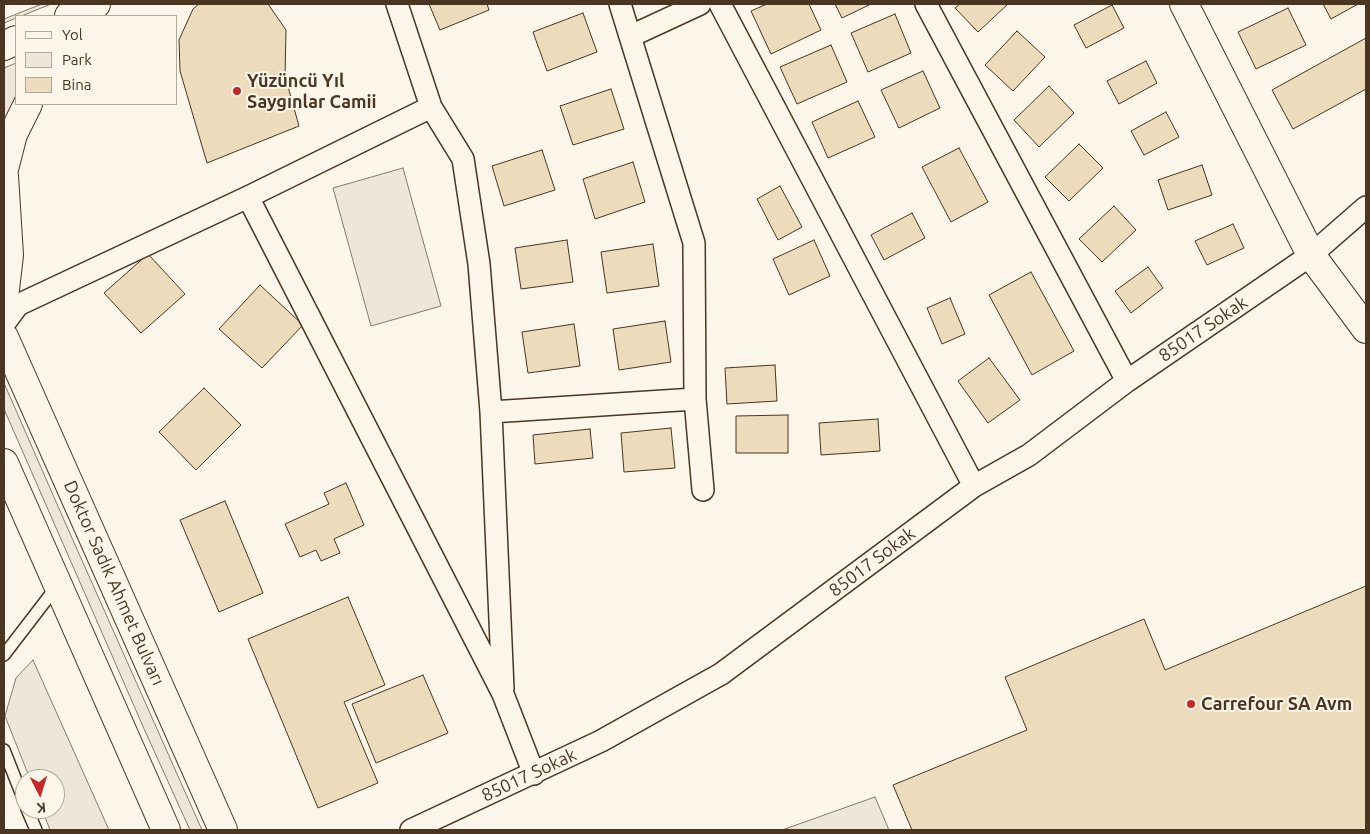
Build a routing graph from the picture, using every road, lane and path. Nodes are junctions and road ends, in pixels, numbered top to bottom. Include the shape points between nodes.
1 (96, 4) edge
2 (105, 4) edge
3 (397, 4) edge
4 (620, 4) edge
5 (700, 4) edge
6 (720, 4) edge
7 (926, 4) edge
8 (1184, 4) edge
9 (71, 15) edge
10 (93, 15) edge
11 (631, 36) junction
12 (28, 105) edge
13 (431, 107) junction
14 (4, 169) edge
15 (4, 176) edge
16 (248, 197) junction
17 (1366, 207) edge
18 (1310, 255) junction
19 (4, 298) edge
20 (4, 324) edge
21 (1366, 329) edge
22 (4, 337) edge
23 (1128, 381) junction
24 (696, 399) junction
25 (491, 412) junction
26 (4, 463) edge
27 (974, 486) junction
28 (704, 490) dead end
29 (59, 584) junction
30 (4, 655) edge
31 (503, 694) junction
32 (4, 750) edge
33 (534, 774) junction
34 (15, 778) edge
35 (166, 830) edge
36 (223, 830) edge
37 (411, 830) edge

1 - 9 main road
2 - 10 main road
3 - 13 street
4 - 11 street
5 - 11 street
6 - 27 street
7 - 23 street
8 - 18 main road
11 - 24 street via 694,243
12 - 14 main road via 13,134
13 - 16 street
13 - 25 street via 463,159 479,264
15 - 19 main road via 8,255
16 - 20 street via 18,305
16 - 31 street
17 - 18 street, 85017 Sokak
18 - 21 main road
18 - 23 street, 85017 Sokak
22 - 36 main road, Doktor Sadık Ahmet Bulvarı
23 - 27 street, 85017 Sokak via 1029,455
24 - 25 street
24 - 28 street
25 - 31 street
26 - 29 main road
27 - 33 street, 85017 Sokak via 721,674 602,741
29 - 30 lane
29 - 35 main road
31 - 33 street
32 - 34 lane
33 - 37 street, 85017 Sokak

